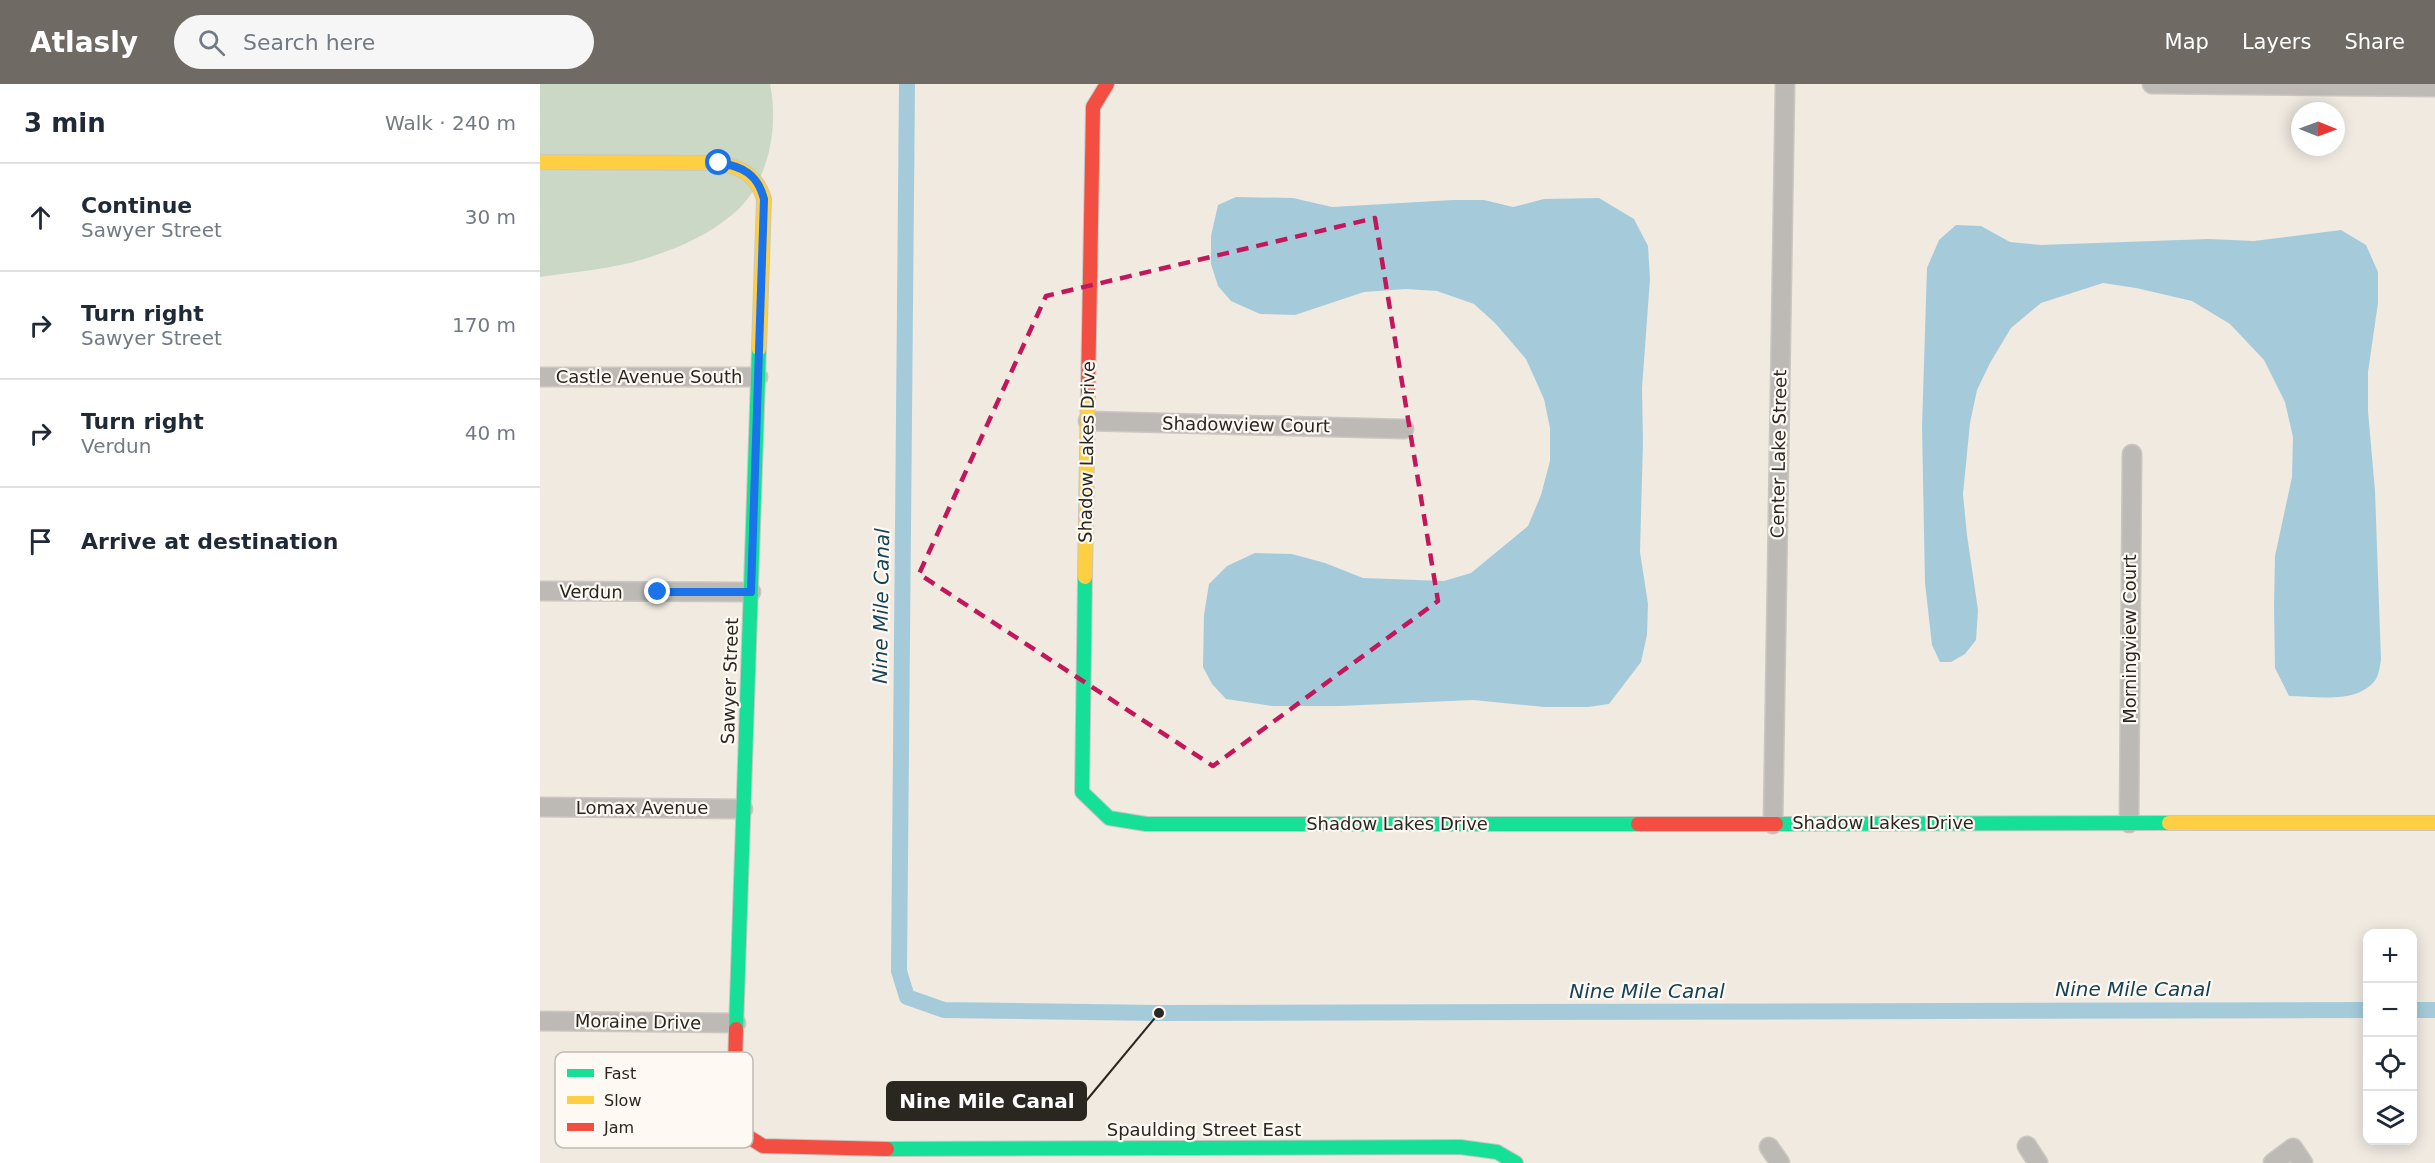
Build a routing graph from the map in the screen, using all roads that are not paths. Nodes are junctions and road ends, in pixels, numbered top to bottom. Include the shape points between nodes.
1 (1107, 84) edge
2 (1785, 84) edge
3 (2152, 84) edge
4 (2435, 87) edge
5 (540, 162) edge
6 (540, 377) edge
7 (758, 377) junction
8 (1088, 421) junction
9 (1404, 429) dead end
10 (2132, 454) dead end
11 (540, 591) edge
12 (751, 592) junction
13 (540, 807) edge
14 (743, 809) junction
15 (2129, 823) junction
16 (2435, 823) edge
17 (1773, 824) junction
18 (540, 1021) edge
19 (736, 1023) junction
20 (735, 1052) edge
21 (753, 1140) edge
22 (2027, 1146) dead end
23 (1769, 1148) dead end
24 (965, 1156) edge
25 (1202, 1156) edge
26 (2298, 1156) edge
27 (1516, 1163) edge
28 (1780, 1163) edge
29 (2038, 1163) edge
30 (2273, 1163) edge

1 - 8 street, Shadow Lakes Drive via 1093,106
2 - 17 street, Center Lake Street
3 - 4 street
5 - 7 street, Sawyer Street via 719,163 737,165 760,183 764,199
6 - 7 street, Castle Avenue South
7 - 12 street, Sawyer Street
8 - 9 street, Shadowview Court
8 - 17 street, Shadow Lakes Drive via 1082,792 1109,819 1146,824
10 - 15 street, Morningview Court
11 - 12 street, Verdun
12 - 14 street, Sawyer Street
13 - 14 street, Lomax Avenue
14 - 19 street, Sawyer Street
15 - 16 street, Shadow Lakes Drive
15 - 17 street, Shadow Lakes Drive
18 - 19 street, Moraine Drive
19 - 20 street, Sawyer Street
21 - 24 street, Spaulding Street East via 763,1146
22 - 29 street
23 - 28 street
24 - 25 street, Spaulding Street East
25 - 27 street, Spaulding Street East via 1460,1147 1497,1152
26 - 30 street

